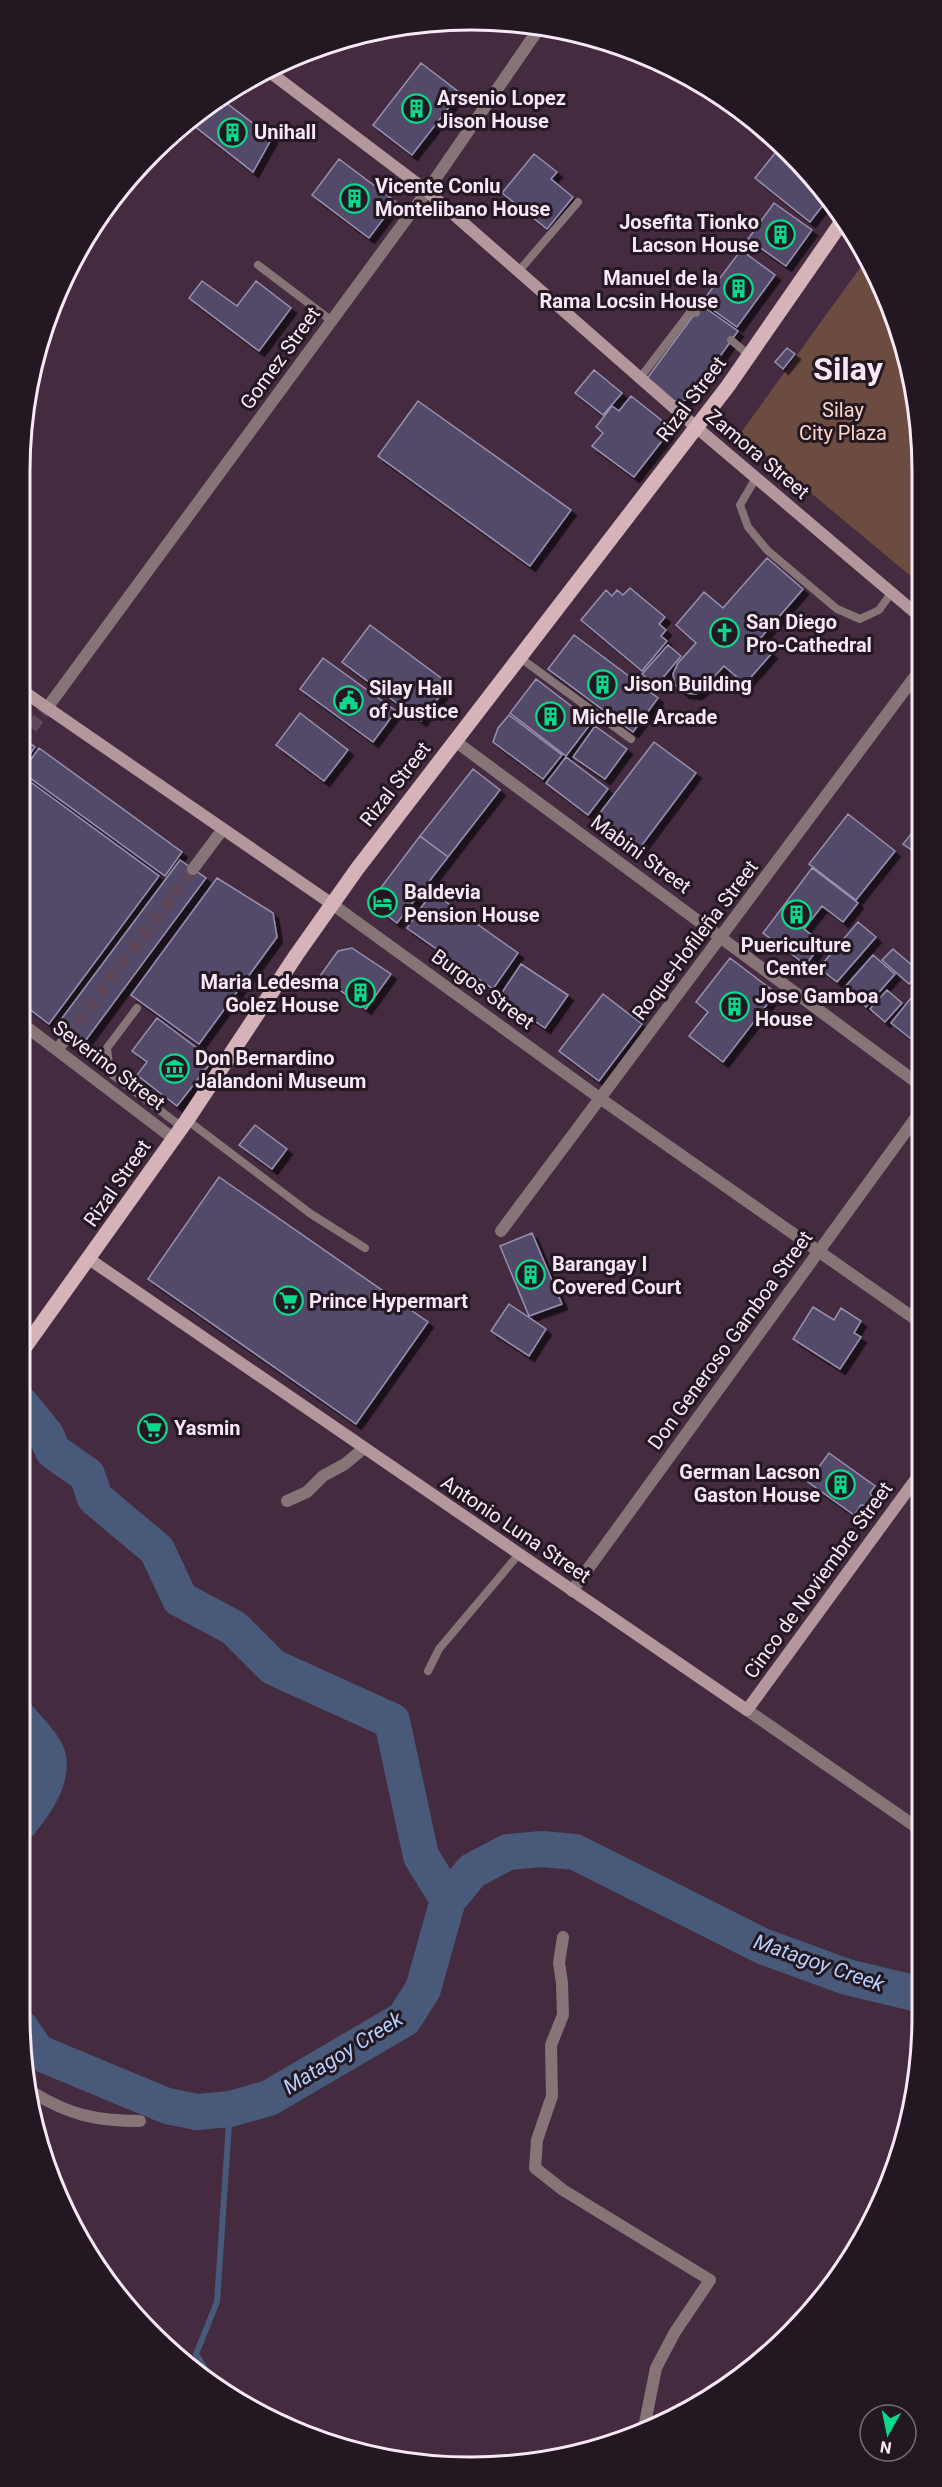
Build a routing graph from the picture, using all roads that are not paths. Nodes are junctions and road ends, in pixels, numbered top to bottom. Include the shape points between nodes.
1 (535, 35) edge
2 (275, 76) edge
3 (427, 191) junction
4 (578, 202) dead end
5 (838, 227) edge
6 (258, 265) dead end
7 (518, 272) junction
8 (696, 313) dead end
9 (332, 321) junction
10 (730, 340) dead end
11 (750, 356) junction
12 (640, 378) junction
13 (696, 428) junction
14 (756, 478) junction
15 (892, 592) junction
16 (912, 610) edge
17 (519, 657) junction
18 (912, 680) edge
19 (30, 696) edge
20 (47, 708) junction
21 (631, 739) dead end
22 (455, 741) junction
23 (223, 829) junction
24 (193, 869) tunnel mouth
25 (332, 904) junction
26 (721, 938) junction
27 (137, 1008) dead end
28 (30, 1030) edge
29 (66, 1038) tunnel mouth
30 (57, 1050) junction
31 (912, 1079) edge
32 (601, 1099) junction
33 (912, 1123) edge
34 (181, 1129) junction
35 (501, 1231) dead end
36 (365, 1248) dead end
37 (819, 1252) junction
38 (89, 1259) junction
39 (912, 1317) edge
40 (30, 1340) edge
41 (364, 1448) junction
42 (912, 1484) edge
43 (287, 1501) dead end
44 (519, 1554) junction
45 (572, 1591) junction
46 (428, 1671) dead end
47 (747, 1710) junction
48 (912, 1824) edge
49 (563, 1937) dead end
50 (37, 2094) edge
51 (140, 2121) dead end
52 (645, 2421) edge

1 - 3 street, Gomez Street
2 - 3 street, Zamora Street
3 - 7 street, Zamora Street
3 - 9 street, Gomez Street
4 - 7 lane
5 - 11 main road, Rizal Street
6 - 9 lane
7 - 12 street, Zamora Street
8 - 12 lane via 692,310
9 - 20 street, Gomez Street
10 - 11 lane
11 - 13 main road, Rizal Street
12 - 13 street, Zamora Street
13 - 14 street, Zamora Street
13 - 17 main road, Rizal Street
14 - 15 street, Zamora Street
14 - 15 lane via 740,505 748,527 776,558 837,609 860,619 879,610
15 - 16 street, Zamora Street
17 - 21 lane
17 - 22 main road, Rizal Street
18 - 26 street, Roque-Hofileña Street
19 - 20 street, Burgos Street
20 - 23 street, Burgos Street
22 - 25 main road, Rizal Street
22 - 26 street, Mabini Street
23 - 24 street
23 - 25 street, Burgos Street
25 - 32 street, Burgos Street
25 - 34 main road, Rizal Street
26 - 31 street, Mabini Street
26 - 32 street, Roque-Hofileña Street
27 - 34 lane via 107,1048 110,1073
28 - 30 street, Severino Street
29 - 30 street
30 - 34 street, Severino Street
32 - 35 street, Roque-Hofileña Street
32 - 37 street, Burgos Street
33 - 37 street, Don Generoso Gamboa Street
34 - 36 lane
34 - 38 main road, Rizal Street
37 - 39 street, Burgos Street
37 - 45 street, Don Generoso Gamboa Street
38 - 40 main road, Rizal Street
38 - 41 street, Antonio Luna Street
41 - 43 street via 307,1492
41 - 44 street, Antonio Luna Street
42 - 47 street, Cinco de Noviembre Street
44 - 45 street, Antonio Luna Street
44 - 46 lane via 439,1649
45 - 47 street, Antonio Luna Street
47 - 48 street, Antonio Luna Street
49 - 52 street via 559,1963 563,2015 551,2045 552,2096 537,2140 535,2168 563,2190 710,2280 656,2368
50 - 51 street via 78,2115 108,2121

